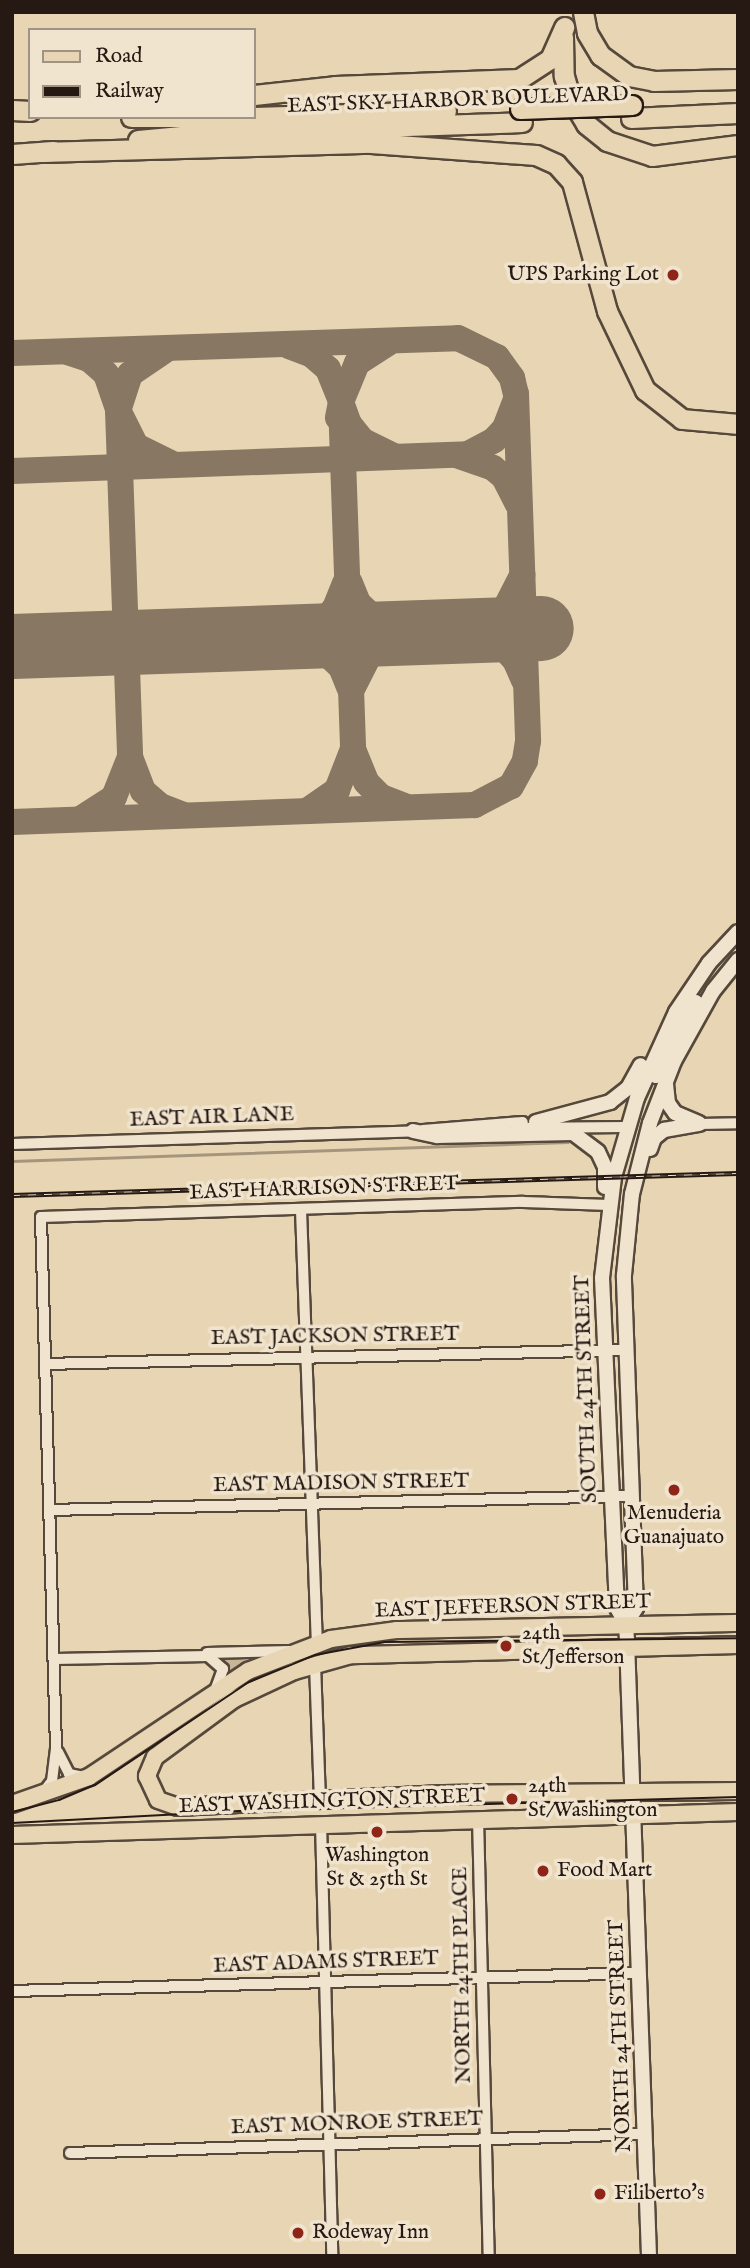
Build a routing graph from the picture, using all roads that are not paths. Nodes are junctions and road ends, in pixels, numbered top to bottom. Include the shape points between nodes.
1 (583, 12) edge
2 (565, 19) edge
3 (738, 79) edge
4 (256, 95) edge
5 (738, 101) edge
6 (631, 111) junction
7 (738, 113) edge
8 (521, 115) junction
9 (256, 117) edge
10 (738, 145) edge
11 (41, 152) junction
12 (12, 154) edge
13 (738, 424) edge
14 (738, 932) edge
15 (709, 963) junction
16 (734, 964) edge
17 (666, 1081) junction
18 (536, 1122) junction
19 (738, 1123) edge
20 (699, 1124) junction
21 (628, 1125) junction
22 (413, 1131) junction
23 (12, 1144) edge
24 (606, 1204) junction
25 (301, 1210) junction
26 (624, 1258) junction
27 (627, 1292) junction
28 (626, 1350) junction
29 (602, 1351) junction
30 (306, 1357) junction
31 (44, 1364) junction
32 (633, 1496) junction
33 (611, 1497) junction
34 (310, 1504) junction
35 (50, 1510) junction
36 (738, 1623) edge
37 (626, 1625) junction
38 (317, 1642) junction
39 (738, 1645) edge
40 (628, 1650) junction
41 (291, 1651) junction
42 (196, 1655) junction
43 (55, 1659) junction
44 (315, 1664) junction
45 (215, 1691) junction
46 (201, 1723) junction
47 (56, 1748) junction
48 (89, 1777) junction
49 (148, 1784) joint
50 (632, 1791) junction
51 (738, 1791) edge
52 (37, 1797) junction
53 (320, 1802) junction
54 (12, 1804) edge
55 (255, 1804) junction
56 (738, 1812) edge
57 (633, 1815) junction
58 (478, 1818) junction
59 (321, 1823) junction
60 (95, 1830) junction
61 (12, 1835) edge
62 (640, 1973) junction
63 (482, 1977) junction
64 (325, 1982) junction
65 (12, 1991) edge
66 (645, 2134) junction
67 (486, 2139) junction
68 (329, 2144) junction
69 (70, 2153) dead end
70 (332, 2256) edge
71 (489, 2256) edge
72 (649, 2256) edge

1 - 3 highway via 587,33 600,55 629,76 654,81
2 - 4 highway via 550,59 519,79 335,86
2 - 10 highway via 567,90 581,118 598,135 625,150 652,156
5 - 6 highway, EAST SKY HARBOR BOULEVARD
6 - 7 highway, EAST SKY HARBOR BOULEVARD
6 - 8 highway, EAST SKY HARBOR BOULEVARD
8 - 9 highway, EAST SKY HARBOR BOULEVARD
8 - 11 highway, EAST SKY HARBOR BOULEVARD via 204,133
11 - 12 highway, EAST SKY HARBOR BOULEVARD
11 - 13 highway via 371,143 536,155 556,164 572,182 607,311 645,390 682,419
14 - 15 main road
15 - 18 main road via 680,990 624,1093 596,1109
15 - 21 main road via 665,1031
16 - 17 main road, SOUTH 24TH STREET via 695,1021
16 - 21 main road via 708,984 697,1000 670,1045 641,1113
17 - 20 main road via 671,1108
17 - 26 main road, SOUTH 24TH STREET via 636,1176
18 - 21 street, EAST AIR LANE
18 - 22 street, EAST AIR LANE
19 - 20 street
20 - 27 main road via 664,1130 654,1138 637,1210
21 - 22 street, EAST AIR LANE
21 - 24 main road
21 - 26 main road via 634,1147 622,1208
22 - 23 street, EAST AIR LANE
22 - 24 main road via 437,1136 553,1131 581,1135 593,1145 605,1167
24 - 25 street, EAST HARRISON STREET
24 - 29 main road, SOUTH 24TH STREET
25 - 30 street
25 - 31 street, EAST HARRISON STREET via 41,1217
26 - 27 main road, SOUTH 24TH STREET
27 - 28 main road, SOUTH 24TH STREET
28 - 29 street, EAST JACKSON STREET
28 - 32 main road, SOUTH 24TH STREET
29 - 30 street, EAST JACKSON STREET
29 - 33 main road, SOUTH 24TH STREET
30 - 31 street, EAST JACKSON STREET
30 - 34 street
31 - 35 street
32 - 33 street, EAST MADISON STREET
32 - 37 main road, SOUTH 24TH STREET via 636,1608
33 - 34 street, EAST MADISON STREET
33 - 37 main road, SOUTH 24TH STREET via 617,1608
34 - 35 street, EAST MADISON STREET
34 - 38 street
35 - 43 street
36 - 37 main road, EAST JEFFERSON STREET
37 - 38 main road, EAST JEFFERSON STREET via 397,1630
37 - 40 main road, SOUTH 24TH STREET
38 - 41 main road, EAST JEFFERSON STREET
39 - 40 main road, EAST JEFFERSON STREET
40 - 44 main road, EAST JEFFERSON STREET via 366,1653
40 - 50 main road, SOUTH 24TH STREET
41 - 42 street, EAST JEFFERSON STREET
41 - 45 main road, EAST JEFFERSON STREET
42 - 43 street, EAST JEFFERSON STREET
42 - 45 street via 214,1658 222,1665 224,1675
43 - 47 street
44 - 46 main road, EAST JEFFERSON STREET via 234,1699
44 - 53 street
45 - 48 main road, EAST JEFFERSON STREET
46 - 48 main road, EAST JEFFERSON STREET via 153,1742 106,1773
46 - 49 main road, EAST JEFFERSON STREET via 155,1758
47 - 48 street via 69,1774
47 - 52 street via 52,1781
48 - 52 main road, EAST JEFFERSON STREET
49 - 55 main road, EAST WASHINGTON STREET via 158,1800 171,1807
50 - 51 main road, EAST WASHINGTON STREET
50 - 53 main road, EAST WASHINGTON STREET
50 - 57 main road, SOUTH 24TH STREET
52 - 54 main road, EAST JEFFERSON STREET
53 - 55 main road, EAST WASHINGTON STREET
55 - 60 main road via 217,1817 126,1822
56 - 57 main road, EAST WASHINGTON STREET
57 - 58 main road, EAST WASHINGTON STREET
57 - 62 main road, NORTH 24TH STREET
58 - 59 main road, EAST WASHINGTON STREET
58 - 63 street, NORTH 24TH PLACE
59 - 60 main road, EAST WASHINGTON STREET
59 - 64 street
60 - 61 main road, EAST WASHINGTON STREET
62 - 63 street, EAST ADAMS STREET
62 - 66 main road, NORTH 24TH STREET
63 - 64 street, EAST ADAMS STREET
63 - 67 street, NORTH 24TH PLACE
64 - 65 street, EAST ADAMS STREET
64 - 68 street
66 - 67 street, EAST MONROE STREET
66 - 72 main road, NORTH 24TH STREET
67 - 68 street, EAST MONROE STREET
67 - 71 street, NORTH 24TH PLACE
68 - 69 street, EAST MONROE STREET
68 - 70 street

